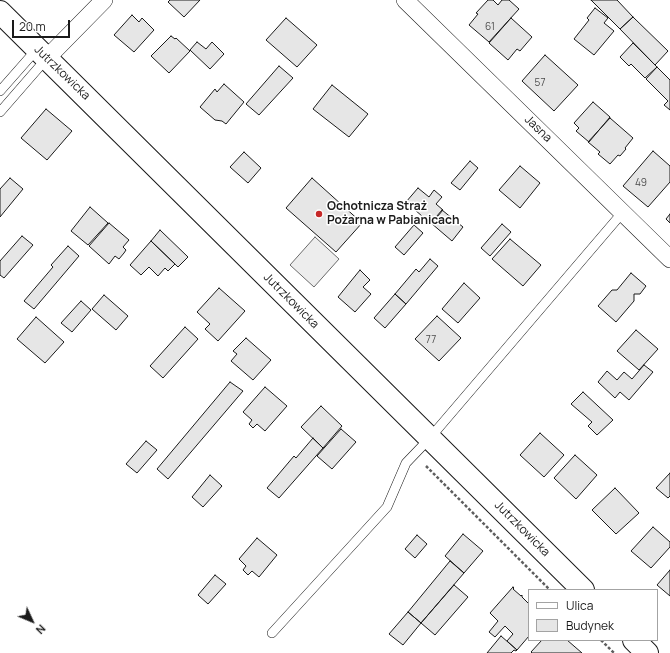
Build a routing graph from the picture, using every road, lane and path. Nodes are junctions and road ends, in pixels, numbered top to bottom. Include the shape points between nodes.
1 (104, 0) edge
2 (405, 0) edge
3 (0, 12) edge
4 (42, 54) junction
5 (0, 91) edge
6 (0, 112) edge
7 (623, 212) junction
8 (670, 259) edge
9 (429, 438) junction
10 (582, 589) edge
11 (272, 633) dead end
12 (602, 641) edge
13 (635, 641) edge
14 (614, 653) edge
15 (647, 653) edge

1 - 4 street
2 - 7 street, Jasna
3 - 4 main road, Jutrzkowicka
4 - 5 lane
4 - 6 lane
4 - 9 main road, Jutrzkowicka
7 - 8 street, Jasna
7 - 9 lane
9 - 10 main road, Jutrzkowicka
9 - 11 lane via 406,463 387,507
12 - 14 path
13 - 15 main road

